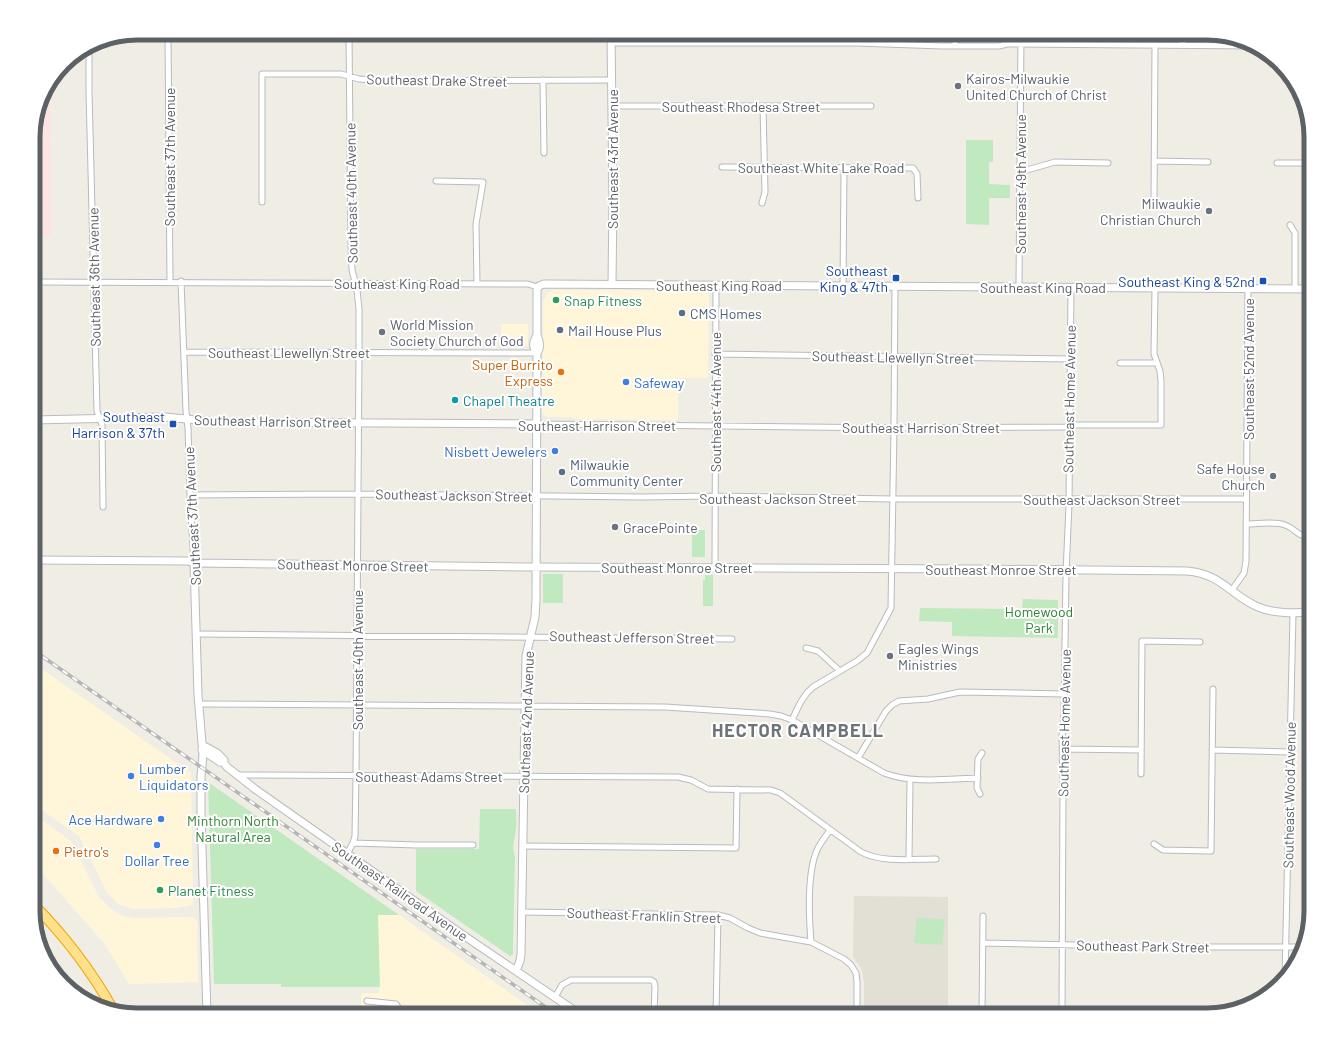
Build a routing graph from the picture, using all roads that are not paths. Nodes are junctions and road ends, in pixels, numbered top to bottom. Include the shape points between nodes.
1 (168, 40) edge
2 (349, 40) edge
3 (612, 40) edge
4 (955, 40) edge
5 (1021, 40) edge
6 (1183, 40) edge
7 (612, 43) junction
8 (1021, 44) junction
9 (1155, 45) junction
10 (1183, 45) junction
11 (955, 46) junction
12 (1240, 46) edge
13 (89, 52) edge
14 (349, 76) junction
15 (543, 80) junction
16 (612, 80) junction
17 (612, 106) junction
18 (763, 106) junction
19 (871, 106) dead end
20 (544, 153) dead end
21 (1154, 162) junction
22 (1208, 162) dead end
23 (1277, 162) dead end
24 (1108, 163) dead end
25 (1304, 163) edge
26 (722, 167) dead end
27 (764, 167) junction
28 (844, 168) junction
29 (1020, 170) junction
30 (436, 181) dead end
31 (918, 198) dead end
32 (262, 202) dead end
33 (1154, 202) dead end
34 (762, 203) dead end
35 (1290, 225) dead end
36 (94, 281) junction
37 (181, 281) junction
38 (40, 282) edge
39 (170, 282) junction
40 (355, 284) junction
41 (477, 284) junction
42 (612, 284) junction
43 (716, 285) junction
44 (843, 286) junction
45 (895, 286) junction
46 (537, 287) junction
47 (1019, 287) junction
48 (1071, 287) junction
49 (1155, 288) junction
50 (1248, 289) junction
51 (1294, 289) junction
52 (1304, 289) edge
53 (184, 352) junction
54 (359, 352) junction
55 (537, 353) junction
56 (715, 354) junction
57 (894, 357) junction
58 (1070, 359) junction
59 (1120, 363) dead end
60 (1157, 363) junction
61 (100, 419) junction
62 (187, 419) junction
63 (40, 420) edge
64 (358, 423) junction
65 (537, 424) junction
66 (716, 426) junction
67 (1069, 427) junction
68 (894, 428) junction
69 (357, 494) junction
70 (190, 495) junction
71 (536, 496) junction
72 (714, 496) junction
73 (893, 499) junction
74 (1068, 499) junction
75 (1246, 499) junction
76 (103, 507) dead end
77 (1246, 524) junction
78 (1304, 535) edge
79 (40, 560) edge
80 (194, 563) junction
81 (357, 564) junction
82 (536, 566) junction
83 (715, 567) junction
84 (892, 568) junction
85 (1066, 569) junction
86 (1232, 590) junction
87 (1293, 612) junction
88 (1304, 612) edge
89 (197, 634) junction
90 (357, 635) junction
91 (530, 636) junction
92 (732, 638) dead end
93 (1200, 642) dead end
94 (806, 648) dead end
95 (840, 672) junction
96 (1213, 689) dead end
97 (1064, 694) junction
98 (199, 704) junction
99 (357, 705) junction
100 (525, 706) junction
101 (792, 720) junction
102 (1062, 749) junction
103 (202, 750) junction
104 (1141, 750) junction
105 (1212, 750) junction
106 (1289, 752) junction
107 (982, 753) dead end
108 (858, 758) junction
109 (235, 774) junction
110 (1141, 774) dead end
111 (356, 775) junction
112 (524, 776) junction
113 (978, 778) junction
114 (910, 779) junction
115 (737, 789) junction
116 (980, 794) dead end
117 (830, 830) junction
118 (353, 843) junction
119 (1154, 844) dead end
120 (473, 845) dead end
121 (523, 846) junction
122 (347, 854) junction
123 (909, 859) junction
124 (936, 859) dead end
125 (40, 912) edge
126 (521, 912) junction
127 (718, 915) junction
128 (983, 916) dead end
129 (811, 942) junction
130 (983, 943) junction
131 (1062, 944) junction
132 (1286, 947) junction
133 (1297, 947) edge
134 (1285, 968) edge
135 (516, 971) junction
136 (555, 997) junction
137 (367, 1001) dead end
138 (110, 1004) edge
139 (207, 1008) edge
140 (399, 1008) edge
141 (571, 1008) edge
142 (654, 1008) edge
143 (716, 1008) edge
144 (857, 1008) edge
145 (982, 1008) edge
146 (1062, 1008) edge

1 - 39 street, Southeast 37th Avenue
2 - 14 street, Southeast 40th Avenue
3 - 7 street, Southeast 43rd Avenue
4 - 11 street
5 - 8 street, Southeast 49th Avenue
6 - 10 street
7 - 11 street via 857,43
7 - 16 street, Southeast 43rd Avenue
8 - 9 street
8 - 11 street
8 - 29 street, Southeast 49th Avenue
9 - 10 street
9 - 21 street
10 - 12 street
13 - 36 street, Southeast 36th Avenue
14 - 15 street, Southeast Drake Street via 384,81
14 - 32 street, Southeast Drake Street via 262,74
14 - 40 street, Southeast 40th Avenue via 351,245
15 - 16 street, Southeast Drake Street
15 - 20 street
16 - 17 street, Southeast 43rd Avenue
17 - 18 street, Southeast Rhodesa Street
17 - 42 street, Southeast 43rd Avenue
18 - 19 street, Southeast Rhodesa Street
18 - 27 street
21 - 22 street
21 - 33 street
23 - 25 street
24 - 29 street via 1055,162
26 - 27 street, Southeast White Lake Road
27 - 28 street, Southeast White Lake Road
27 - 34 street via 765,192
28 - 31 street, Southeast White Lake Road via 913,168 917,174
28 - 44 street
29 - 47 street, Southeast 49th Avenue
30 - 41 street via 483,182 476,224
35 - 51 street via 1295,233
36 - 38 street, Southeast King Road
36 - 39 street, Southeast King Road
36 - 61 street, Southeast 36th Avenue via 97,412
37 - 39 street, Southeast King Road
37 - 40 street, Southeast King Road
37 - 53 street, Southeast 37th Avenue
40 - 41 street, Southeast King Road
40 - 54 street, Southeast 40th Avenue via 359,309
41 - 46 street, Southeast King Road via 528,284
42 - 43 street, Southeast King Road
42 - 46 street, Southeast King Road via 544,284
43 - 44 street, Southeast King Road
43 - 56 street, Southeast 44th Avenue
44 - 45 street, Southeast King Road
45 - 47 street, Southeast King Road
45 - 57 street
46 - 55 street, Southeast 42nd Avenue via 537,335 534,340
47 - 48 street, Southeast King Road
48 - 49 street, Southeast King Road
48 - 58 street, Southeast Home Avenue
49 - 50 street, Southeast King Road
49 - 60 street via 1154,354
50 - 51 street, Southeast King Road
50 - 75 street, Southeast 52nd Avenue
51 - 52 street, Southeast King Road
53 - 54 street, Southeast Llewellyn Street
53 - 62 street, Southeast 37th Avenue
54 - 55 street, Southeast Llewellyn Street
54 - 64 street, Southeast 40th Avenue
55 - 65 street, Southeast 42nd Avenue
56 - 57 street, Southeast Llewellyn Street
56 - 66 street, Southeast 44th Avenue
57 - 58 street, Southeast Llewellyn Street
57 - 68 street
58 - 67 street, Southeast Home Avenue
59 - 60 street
60 - 67 street, Southeast Harrison Street via 1161,381 1161,425
61 - 62 street, Southeast Harrison Street
61 - 63 street, Southeast Harrison Street
61 - 76 street, Southeast 36th Avenue
62 - 64 street, Southeast Harrison Street via 218,422
62 - 70 street, Southeast 37th Avenue
64 - 65 street, Southeast Harrison Street
64 - 69 street, Southeast 40th Avenue
65 - 66 street, Southeast Harrison Street
65 - 71 street, Southeast 42nd Avenue
66 - 68 street, Southeast Harrison Street
66 - 72 street, Southeast 44th Avenue
67 - 68 street, Southeast Harrison Street
67 - 74 street, Southeast Home Avenue
68 - 73 street
69 - 70 street, Southeast Jackson Street
69 - 71 street, Southeast Jackson Street
69 - 81 street, Southeast 40th Avenue
70 - 80 street, Southeast 37th Avenue
71 - 72 street, Southeast Jackson Street
71 - 82 street, Southeast 42nd Avenue
72 - 73 street, Southeast Jackson Street
72 - 83 street, Southeast 44th Avenue
73 - 74 street, Southeast Jackson Street
73 - 84 street
74 - 75 street, Southeast Jackson Street
74 - 85 street, Southeast Home Avenue
75 - 77 street, Southeast 52nd Avenue
77 - 78 street via 1281,524
77 - 86 street, Southeast 52nd Avenue via 1244,573
79 - 80 street, Southeast Monroe Street
80 - 81 street, Southeast Monroe Street
80 - 89 street, Southeast 37th Avenue
81 - 82 street, Southeast Monroe Street
81 - 90 street, Southeast 40th Avenue
82 - 83 street, Southeast Monroe Street
82 - 91 street, Southeast 42nd Avenue via 536,612
83 - 84 street, Southeast Monroe Street
84 - 85 street, Southeast Monroe Street
84 - 95 street via 892,600 889,614 867,654
85 - 86 street, Southeast Monroe Street via 1198,572 1213,577
85 - 97 street, Southeast Home Avenue
86 - 87 street, Southeast Monroe Street via 1259,608 1274,612
87 - 88 street, Southeast Monroe Street
87 - 106 street, Southeast Wood Avenue
89 - 90 street, Southeast Jefferson Street
89 - 98 street, Southeast 37th Avenue
90 - 91 street, Southeast Jefferson Street
90 - 99 street, Southeast 40th Avenue
91 - 92 street, Southeast Jefferson Street
91 - 100 street, Southeast 42nd Avenue via 526,656
93 - 104 street via 1142,641
94 - 95 street via 818,651
95 - 101 street via 813,687 801,700
96 - 105 street
97 - 102 street, Southeast Home Avenue
97 - 108 street via 960,692 928,699 899,701 886,711
98 - 99 street
98 - 103 street, Southeast 37th Avenue
99 - 100 street
99 - 111 street, Southeast 40th Avenue
100 - 101 street via 665,707 770,714
100 - 112 street, Southeast 42nd Avenue
101 - 108 street
102 - 104 street
102 - 131 street, Southeast Home Avenue
103 - 109 street, Southeast Railroad Avenue via 206,747 213,750
103 - 139 street, Southeast 37th Avenue via 199,753 198,803 201,814
104 - 110 street
105 - 106 street
105 - 119 street via 1211,851 1163,850
106 - 132 street, Southeast Wood Avenue
107 - 113 street via 978,759
108 - 114 street via 884,773
109 - 111 street, Southeast Adams Street
109 - 122 street, Southeast Railroad Avenue
111 - 112 street, Southeast Adams Street
111 - 118 street, Southeast 40th Avenue
112 - 115 street, Southeast Adams Street via 678,778 690,780 708,789
112 - 121 street, Southeast 42nd Avenue
113 - 114 street
113 - 116 street
114 - 123 street
115 - 117 street, Southeast Adams Street via 771,790 780,793
115 - 121 street via 736,848
117 - 123 street, Southeast Adams Street via 870,856 882,859
117 - 129 street via 817,849 811,871
118 - 120 street
118 - 122 street, Southeast 40th Avenue
121 - 126 street, Southeast 42nd Avenue
122 - 135 street, Southeast Railroad Avenue
123 - 124 street, Southeast Adams Street
125 - 138 highway via 70,944
126 - 127 street, Southeast Franklin Street
126 - 135 street, Southeast 42nd Avenue via 521,959
127 - 129 street, Southeast Franklin Street via 760,933
127 - 143 street
128 - 130 street
129 - 144 street, Southeast Franklin Street via 851,965 856,973
130 - 131 street, Southeast Park Street
130 - 145 street
131 - 132 street, Southeast Park Street
131 - 146 street, Southeast Home Avenue
132 - 133 street, Southeast Park Street
132 - 134 street, Southeast Wood Avenue
135 - 136 street, Southeast Railroad Avenue
136 - 141 street, Southeast Railroad Avenue
136 - 142 street via 562,985 571,980 651,980 655,987
137 - 140 street via 396,1004

